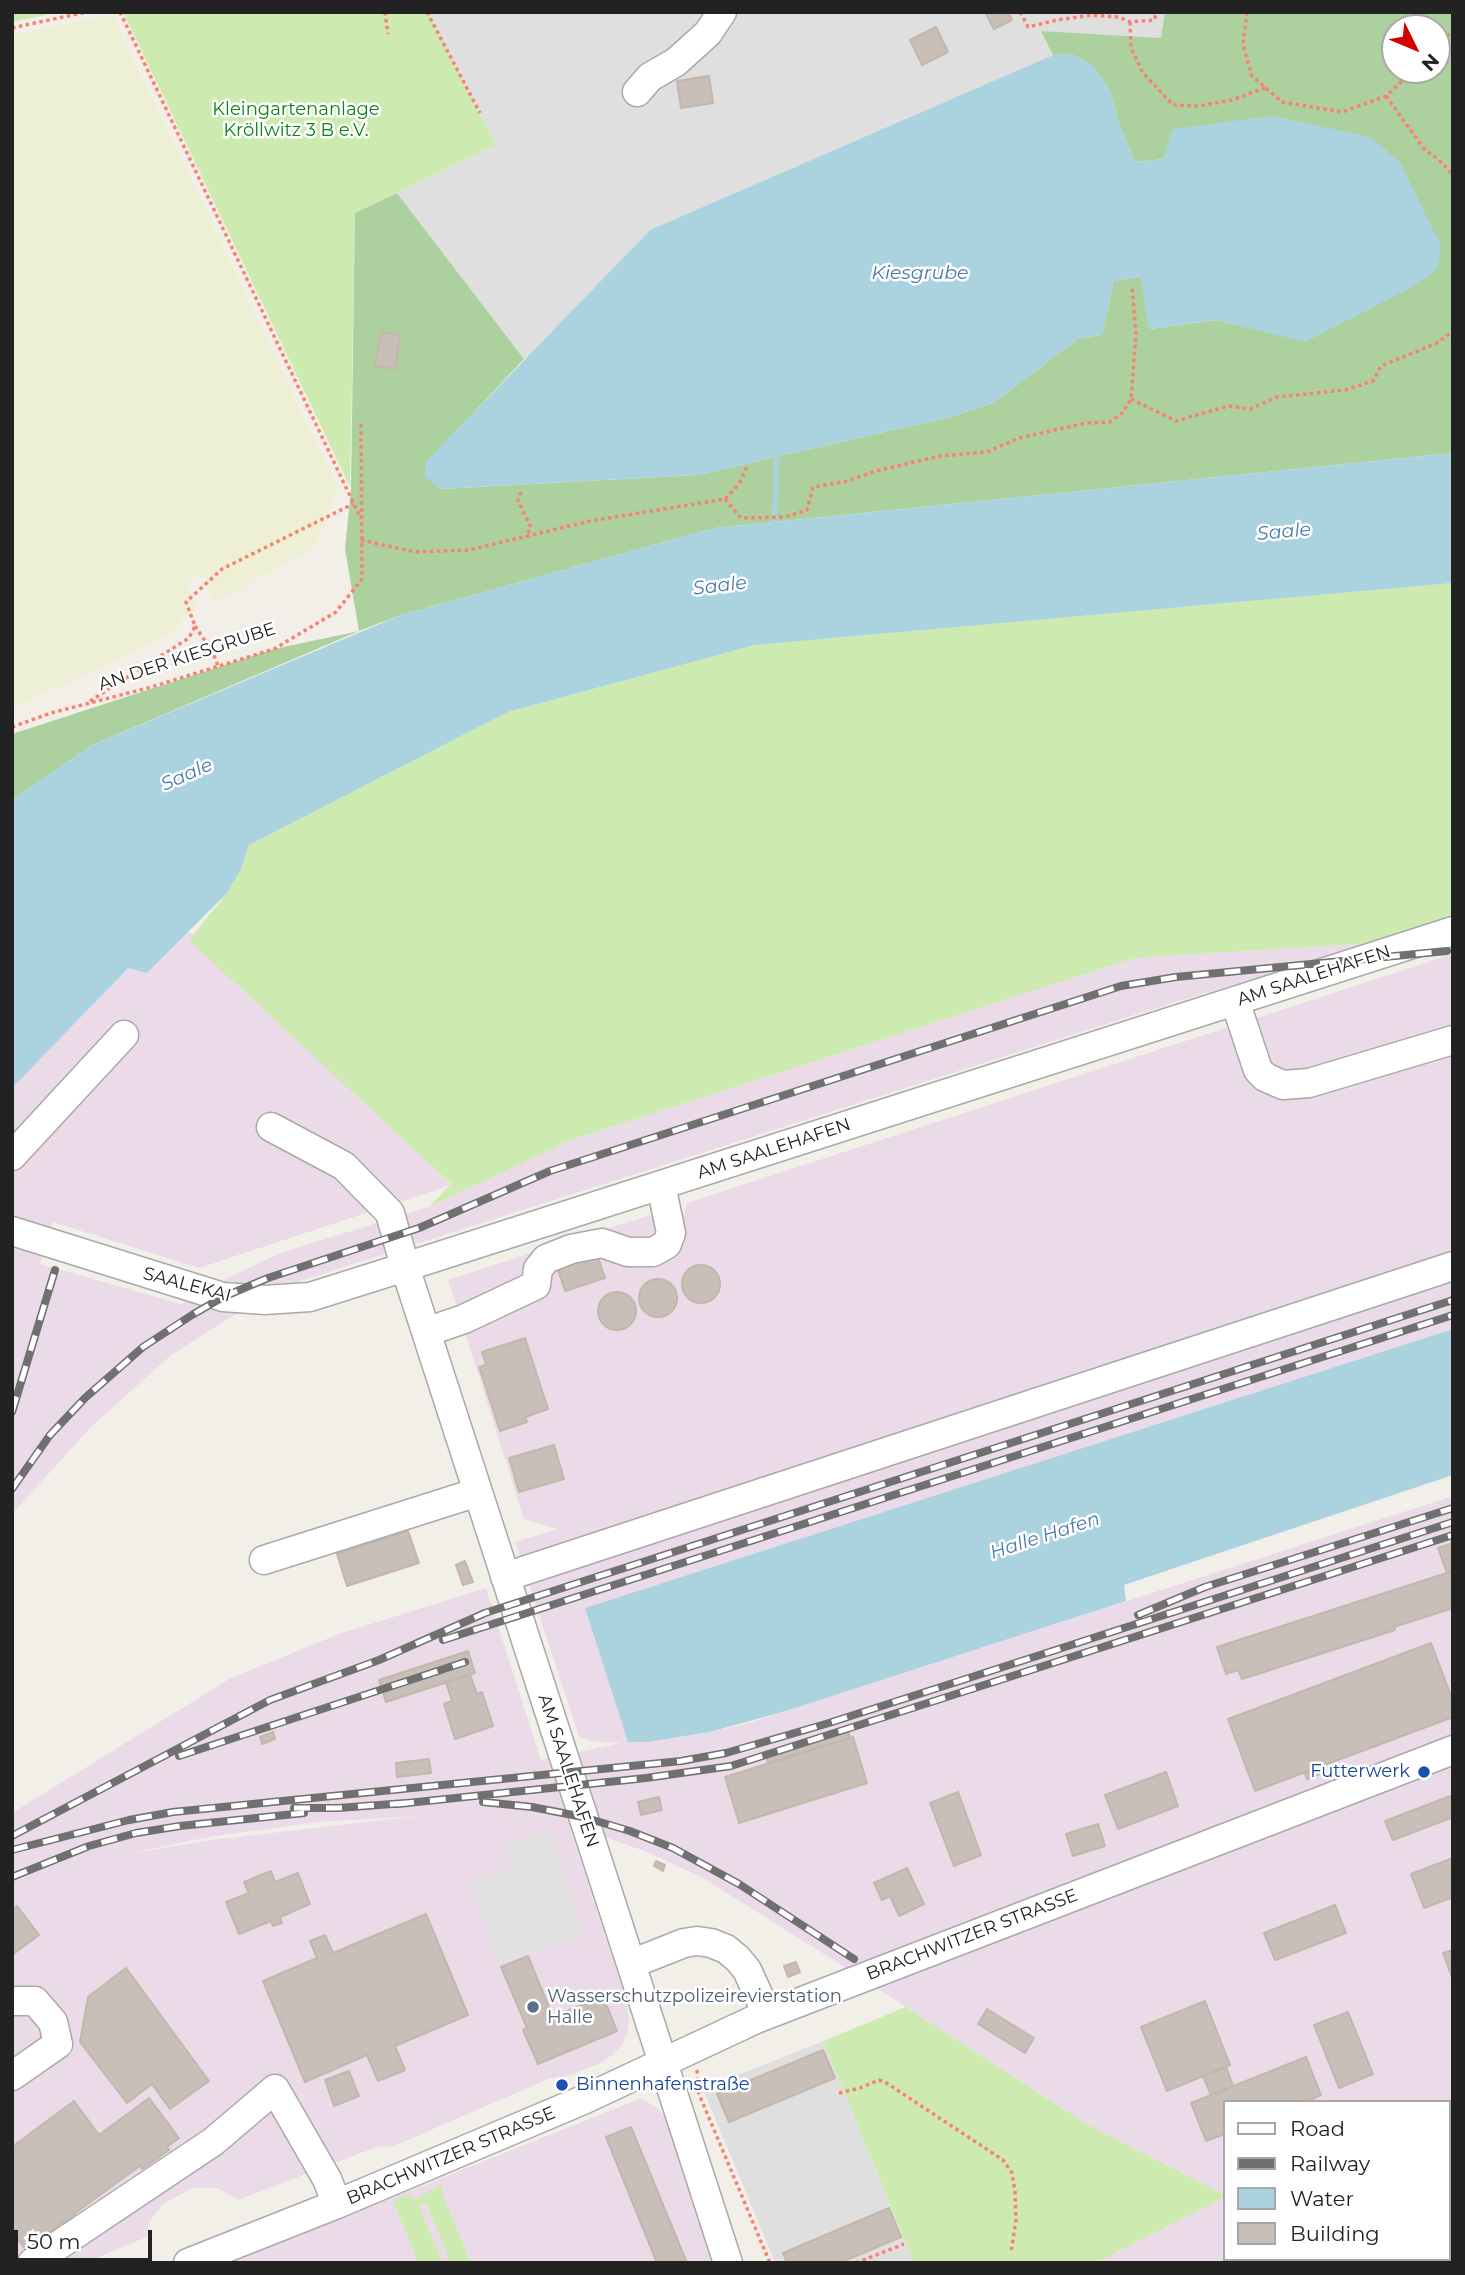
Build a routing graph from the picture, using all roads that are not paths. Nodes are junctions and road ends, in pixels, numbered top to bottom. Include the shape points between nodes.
1 (722, 12) edge
2 (637, 92) dead end
3 (1453, 931) edge
4 (1235, 1001) junction
5 (124, 1035) dead end
6 (1453, 1040) edge
7 (271, 1127) dead end
8 (12, 1156) edge
9 (661, 1185) junction
10 (12, 1231) edge
11 (1453, 1266) edge
12 (405, 1267) junction
13 (426, 1332) junction
14 (478, 1492) junction
15 (264, 1560) dead end
16 (505, 1577) junction
17 (1453, 1750) edge
18 (631, 1964) junction
19 (12, 2001) edge
20 (767, 2014) junction
21 (662, 2062) junction
22 (12, 2076) edge
23 (337, 2204) junction
24 (197, 2261) edge
25 (32, 2263) edge
26 (727, 2263) edge

1 - 2 street via 708,33
3 - 4 street, AM SAALEHAFEN
4 - 6 street via 1258,1070 1283,1085 1309,1083
4 - 9 street, AM SAALEHAFEN
5 - 8 street
7 - 12 street via 344,1166 390,1213
9 - 12 street, AM SAALEHAFEN
9 - 13 street via 671,1233 667,1244 653,1252 628,1252 602,1243 571,1249 545,1259 536,1285
10 - 12 street, SAALEKAI via 223,1297 310,1297
11 - 16 street
12 - 13 street, AM SAALEHAFEN
13 - 14 street, AM SAALEHAFEN
14 - 15 street
14 - 16 street, AM SAALEHAFEN
16 - 18 street, AM SAALEHAFEN
17 - 20 street, BRACHWITZER STRASSE
18 - 20 street via 677,1945 711,1943 726,1949 747,1970
18 - 21 street
19 - 22 street via 35,2001 53,2022 58,2044
20 - 21 street, BRACHWITZER STRASSE
21 - 23 street, BRACHWITZER STRASSE
21 - 26 street
23 - 24 street, BRACHWITZER STRASSE
23 - 25 street via 275,2089 214,2141

